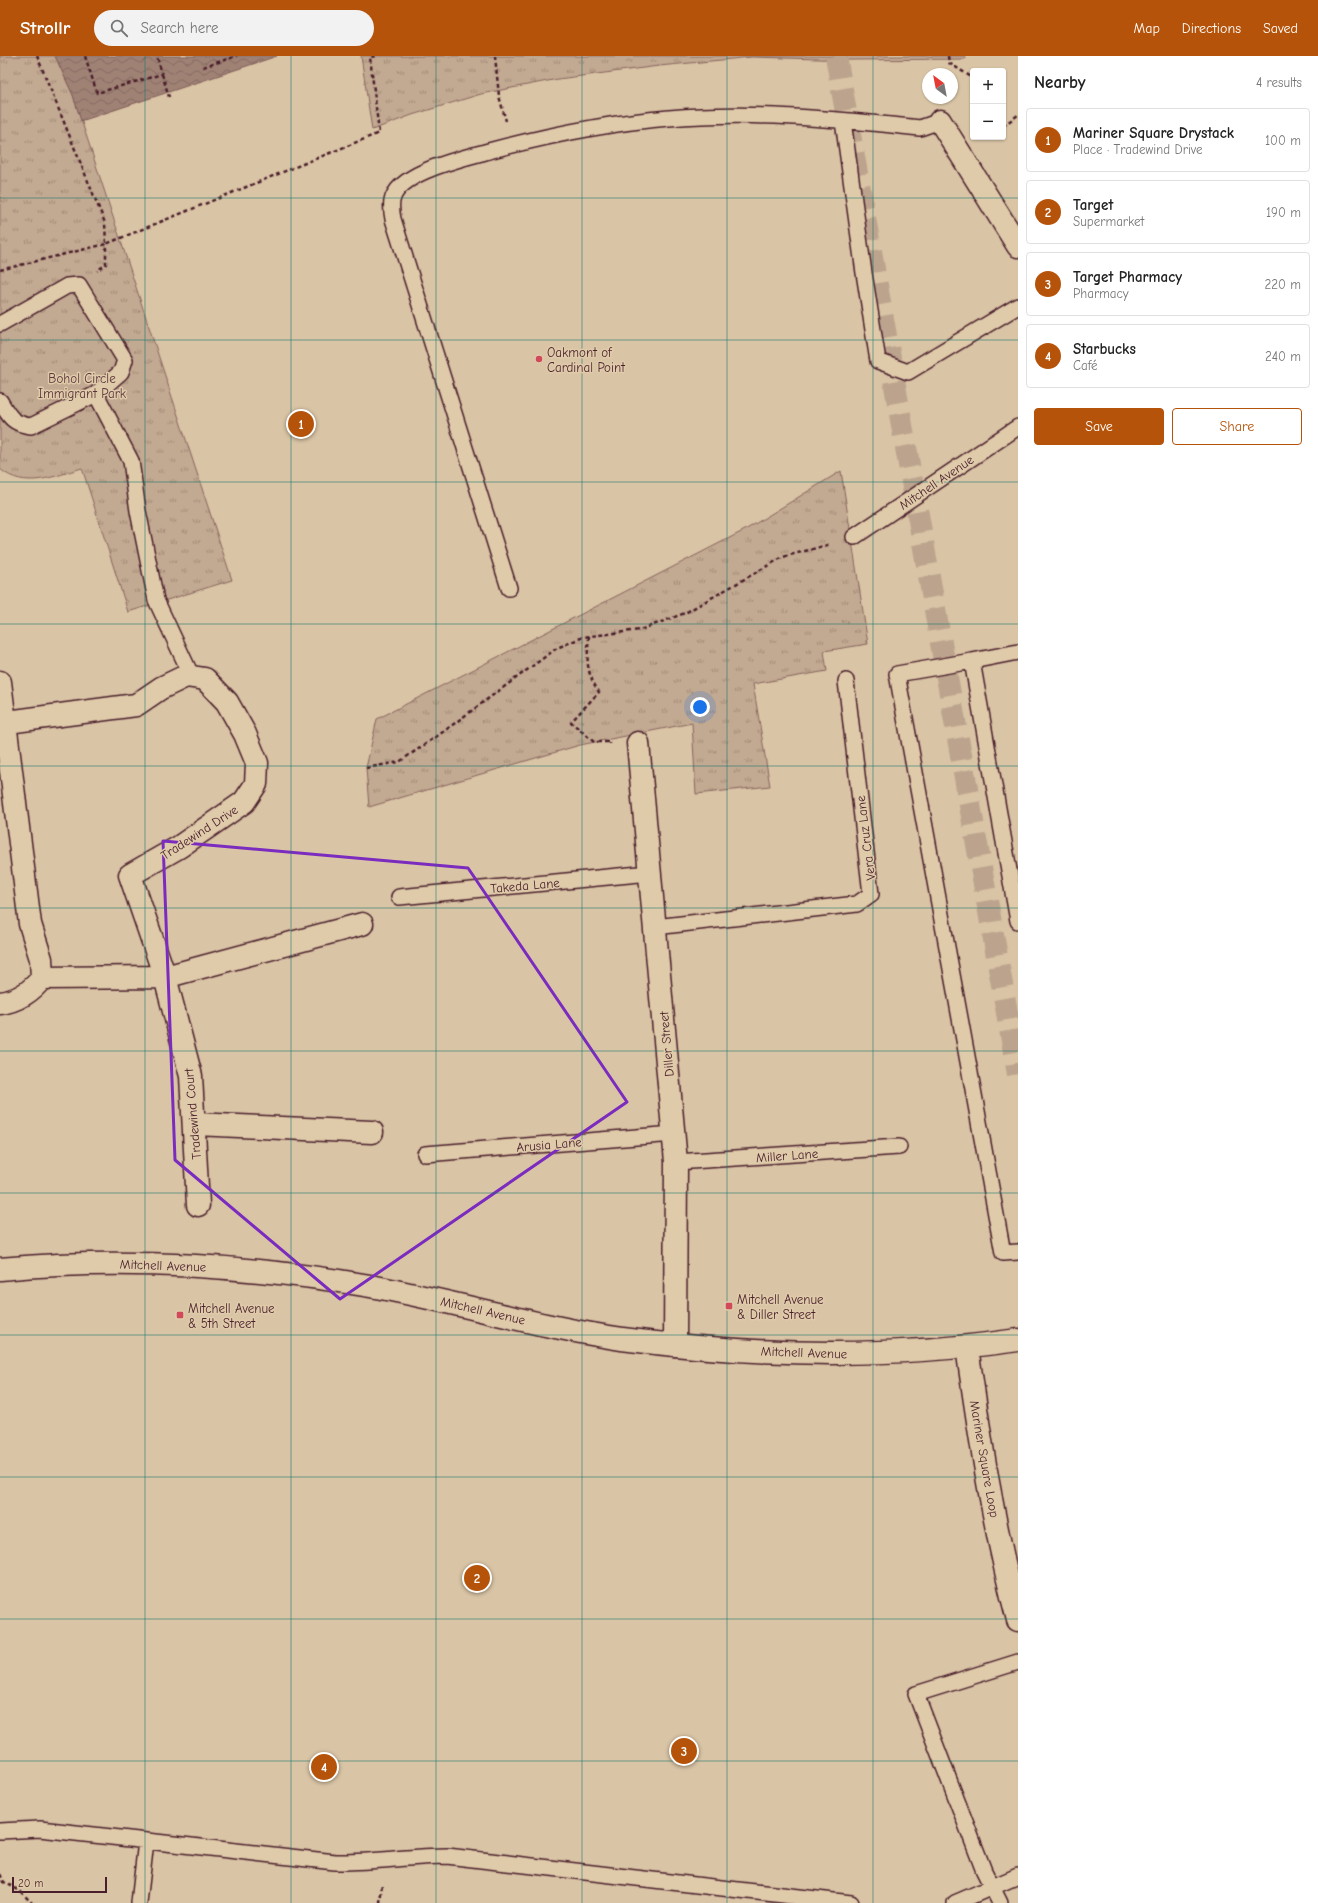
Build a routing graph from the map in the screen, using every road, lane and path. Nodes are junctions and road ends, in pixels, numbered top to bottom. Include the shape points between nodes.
1 (37, 56) edge
2 (85, 56) edge
3 (156, 56) edge
4 (237, 56) edge
5 (378, 56) edge
6 (495, 56) edge
7 (948, 56) edge
8 (204, 67) dead end
9 (162, 74) junction
10 (970, 76) edge
11 (499, 96) dead end
12 (169, 97) dead end
13 (1018, 115) edge
14 (843, 121) junction
15 (940, 121) joint
16 (1006, 124) edge
17 (1018, 246) edge
18 (1018, 306) edge
19 (0, 324) edge
20 (96, 394) junction
21 (0, 401) edge
22 (1018, 427) edge
23 (854, 537) joint
24 (509, 588) dead end
25 (589, 636) junction
26 (1018, 652) edge
27 (972, 661) junction
28 (192, 677) junction
29 (846, 681) dead end
30 (0, 682) edge
31 (2, 723) edge
32 (638, 743) dead end
33 (610, 750) dead end
34 (366, 768) dead end
35 (650, 873) junction
36 (399, 897) dead end
37 (1018, 920) edge
38 (362, 924) dead end
39 (655, 927) junction
40 (165, 977) junction
41 (42, 978) junction
42 (0, 1003) edge
43 (195, 1124) junction
44 (372, 1132) dead end
45 (674, 1134) junction
46 (899, 1147) dead end
47 (425, 1154) dead end
48 (676, 1162) junction
49 (198, 1205) dead end
50 (1018, 1252) edge
51 (0, 1269) edge
52 (1018, 1340) edge
53 (675, 1345) junction
54 (967, 1347) junction
55 (1018, 1620) edge
56 (1018, 1662) edge
57 (0, 1832) edge
58 (146, 1841) junction
59 (0, 1874) edge
60 (1018, 1876) edge
61 (991, 1888) junction
62 (32, 1903) edge
63 (139, 1903) edge
64 (851, 1903) edge
65 (955, 1903) edge
66 (1000, 1903) edge

1 - 5 path via 105,223 106,244 379,133 370,57
2 - 9 path via 97,93
3 - 9 path
4 - 8 path
6 - 11 path
7 - 10 path via 949,63
9 - 12 path
13 - 16 path
14 - 15 lane via 920,128
14 - 18 lane via 878,361 908,372
14 - 24 lane via 723,116 617,124 534,139 460,159 412,177 400,186 392,201 393,220
15 - 17 street
19 - 20 lane via 67,286 79,285 125,360 122,372
20 - 21 lane via 31,426 20,425 10,417
20 - 28 lane via 131,461 156,600
22 - 23 lane, Mitchell Avenue
23 - 25 path via 783,557 685,613 640,630
25 - 33 path via 587,665 599,692 571,722 594,742 610,742
25 - 34 path via 558,648 399,762
26 - 27 lane
27 - 37 lane
27 - 50 lane via 897,674 1003,1253
28 - 31 street via 186,676 161,688 136,705
28 - 40 street, Tradewind Drive via 205,679 227,702 245,734 257,764 256,784 244,802 178,847 130,875
29 - 39 lane, Vera Cruz Lane via 871,894 857,904
30 - 31 street
31 - 41 street via 30,924 41,960
32 - 35 street, Diller Street
35 - 36 lane, Takeda Lane
35 - 39 street, Diller Street
38 - 40 street
39 - 45 street, Diller Street
40 - 41 street
40 - 43 street, Tradewind Court via 191,1076
41 - 42 street via 33,990 8,1002
43 - 44 street
43 - 49 street, Tradewind Court
45 - 47 lane, Arusia Lane
45 - 48 street, Diller Street
46 - 48 lane, Miller Lane
48 - 53 street, Diller Street
51 - 53 street, Mitchell Avenue via 109,1263 169,1264 299,1276 433,1299 567,1329
52 - 54 street
53 - 54 street, Mitchell Avenue via 842,1354
54 - 55 street, Mariner Square Loop via 986,1475
56 - 61 lane via 916,1694
57 - 58 lane via 40,1829
58 - 63 lane
58 - 64 lane via 335,1862 361,1863 447,1856
59 - 62 path via 4,1882 20,1891
60 - 61 lane
61 - 65 lane
61 - 66 lane

